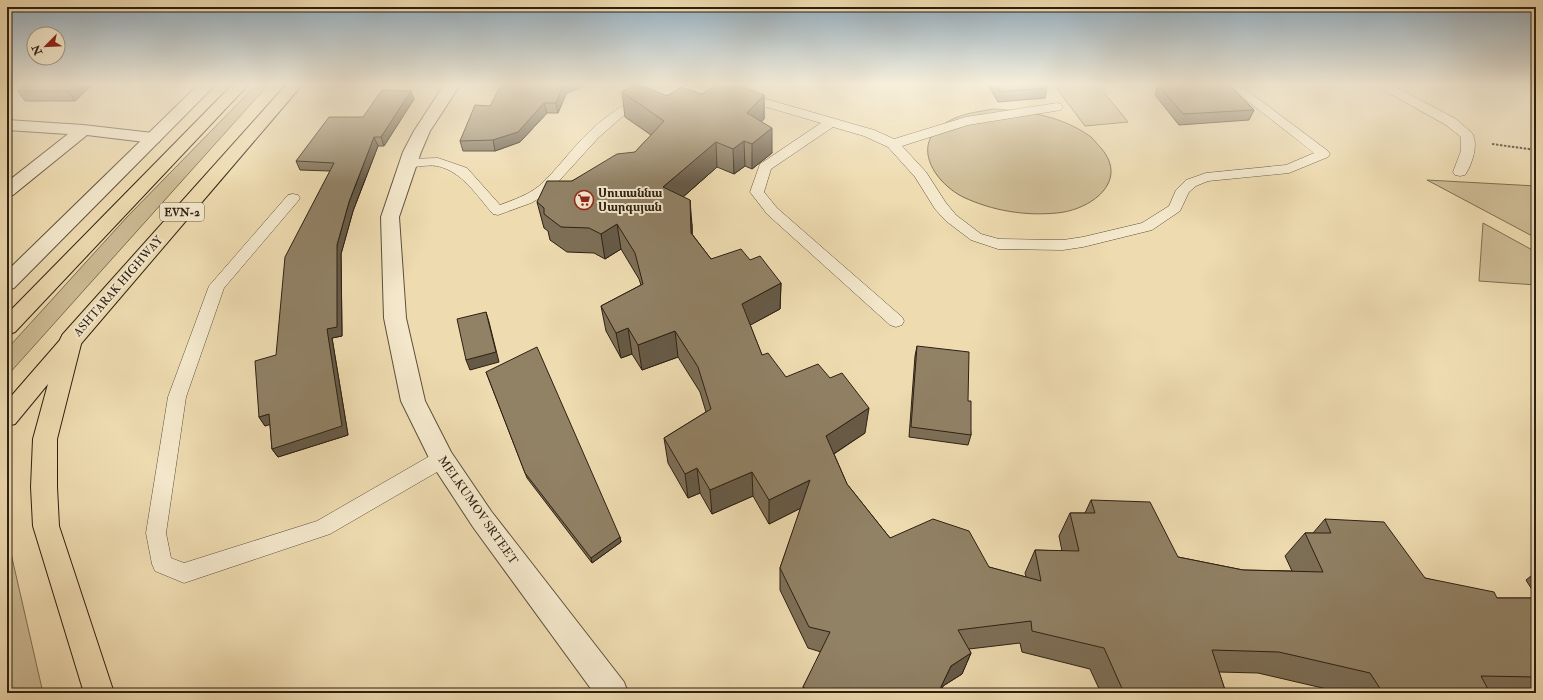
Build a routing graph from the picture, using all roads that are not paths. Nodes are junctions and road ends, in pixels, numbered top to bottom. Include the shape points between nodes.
1 (174, 118) edge
2 (209, 118) edge
3 (265, 118) edge
4 (431, 118) edge
5 (613, 118) edge
6 (816, 118) edge
7 (988, 118) edge
8 (1276, 118) edge
9 (1443, 118) edge
10 (831, 122) junction
11 (7, 125) edge
12 (83, 130) junction
13 (153, 138) junction
14 (893, 144) junction
15 (407, 163) junction
16 (1460, 172) dead end
17 (7, 191) edge
18 (293, 198) dead end
19 (7, 283) edge
20 (896, 321) dead end
21 (7, 327) edge
22 (71, 340) junction
23 (7, 417) edge
24 (442, 459) junction
25 (99, 693) edge
26 (613, 693) edge

1 - 13 street
2 - 21 main road
3 - 22 main road, ASHTARAK HIGHWAY / EVN-2
4 - 15 street, MELKUMOV SRTEET
5 - 15 lane via 593,135 543,190 498,211 462,171 438,162
6 - 10 lane
7 - 14 lane via 925,132
8 - 14 lane via 1323,154 1289,169 1206,177 1183,190 1175,208 1146,227 1063,245 998,244 976,237 940,206 921,175
9 - 16 lane via 1467,136 1468,151
10 - 14 lane via 869,133
10 - 20 lane via 766,167 758,192 772,211
11 - 12 street
12 - 13 street
12 - 17 street
13 - 19 street
15 - 24 street, MELKUMOV SRTEET via 390,217 394,318 413,401
18 - 24 lane via 217,286 177,397 156,533 162,564 184,573 323,528
22 - 23 main road, ASHTARAK HIGHWAY / EVN-2
22 - 25 main road via 45,439 46,526
24 - 26 street, MELKUMOV SRTEET via 482,519

